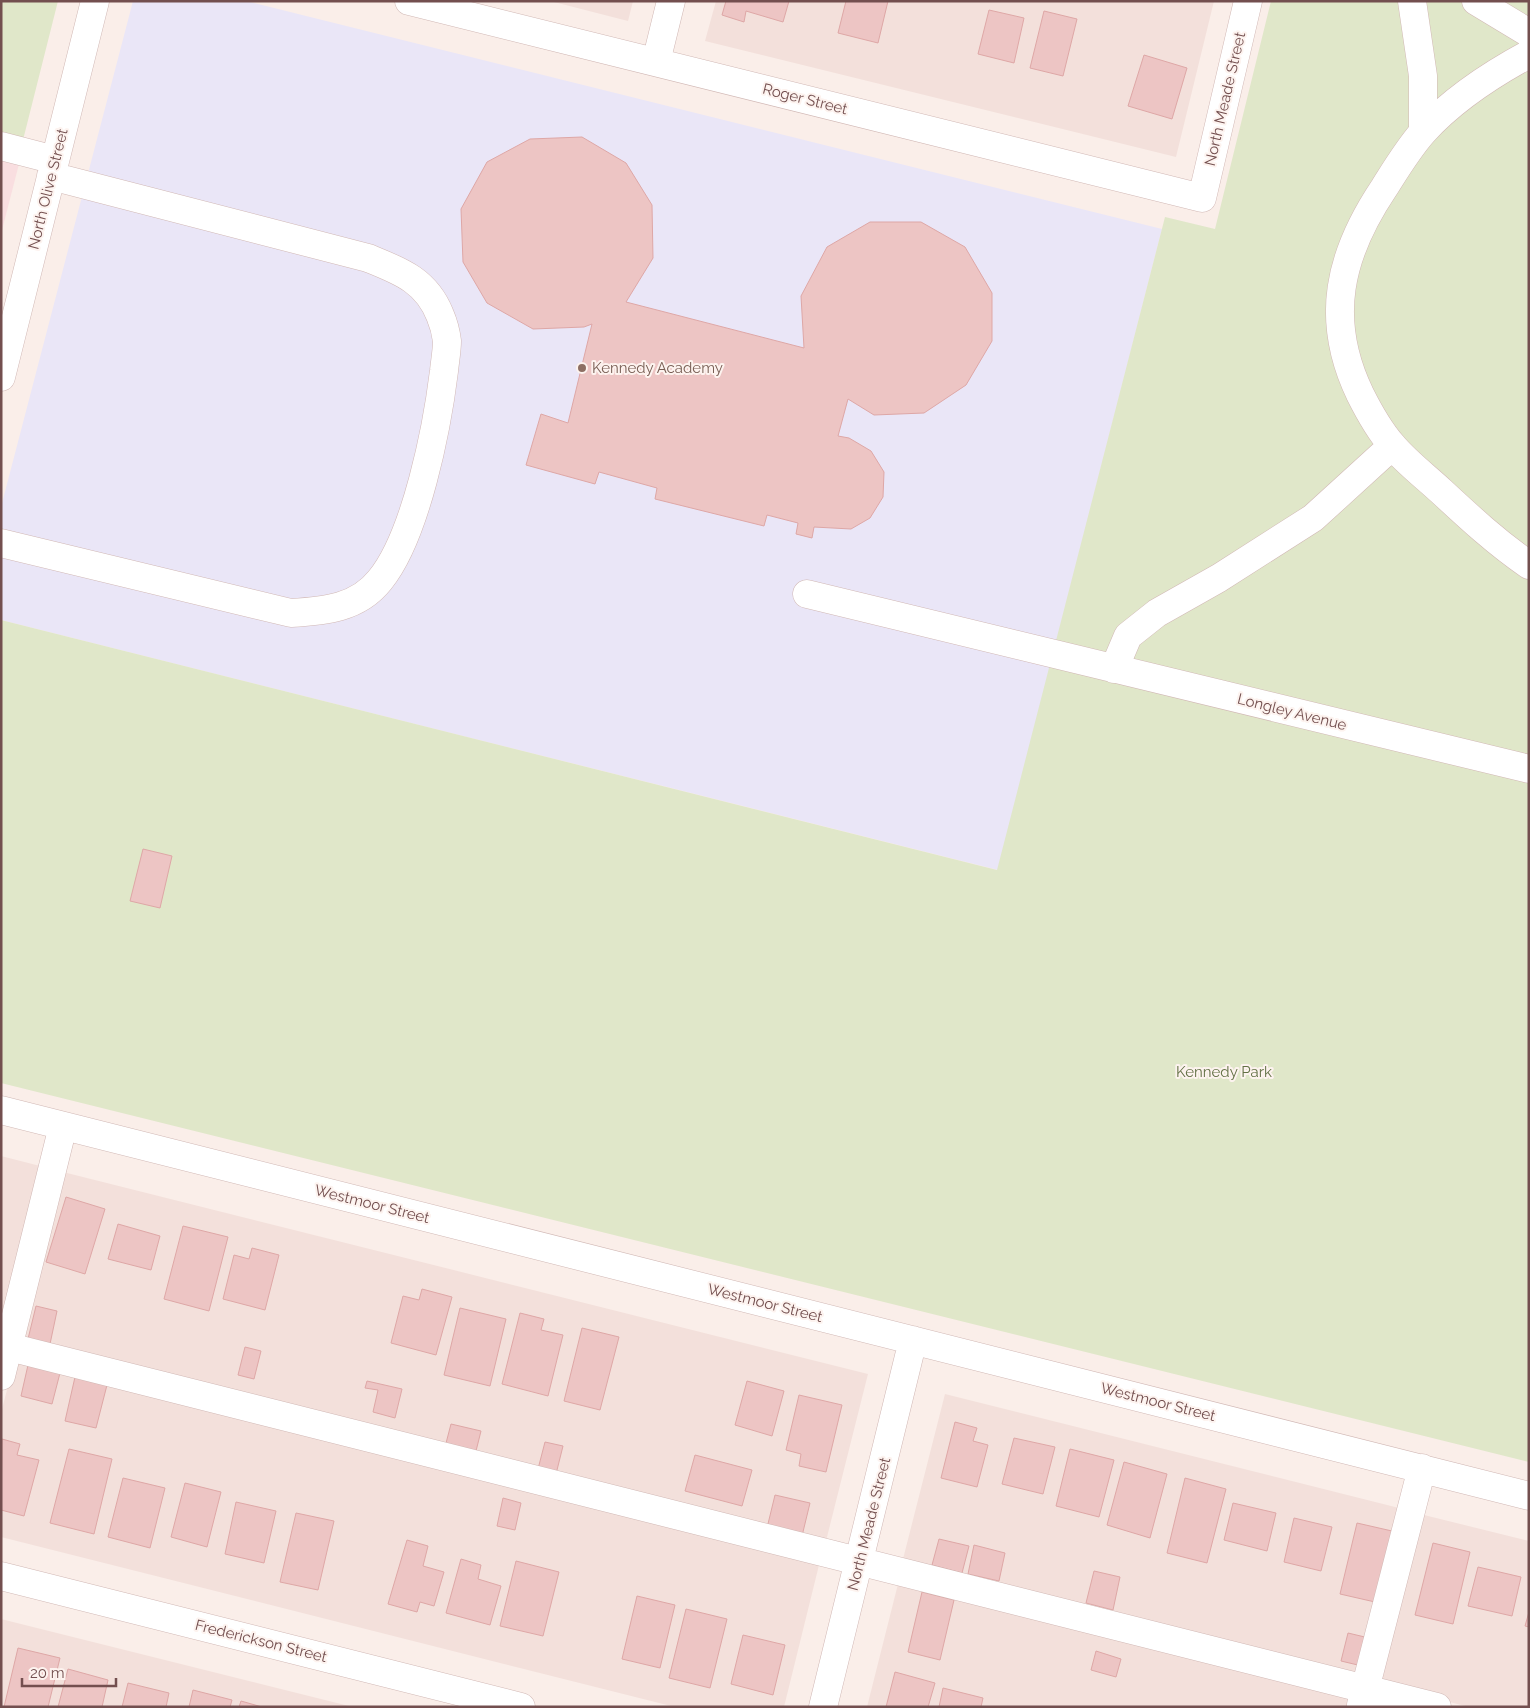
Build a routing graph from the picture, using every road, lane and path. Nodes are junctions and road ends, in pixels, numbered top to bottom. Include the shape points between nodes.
1 (95, 1) edge
2 (409, 1) edge
3 (671, 1) edge
4 (1248, 1) edge
5 (1412, 1) edge
6 (1476, 1) edge
7 (1529, 33) edge
8 (1529, 54) edge
9 (656, 62) junction
10 (1423, 132) junction
11 (1, 146) edge
12 (53, 168) junction
13 (1202, 198) joint
14 (1, 377) edge
15 (1392, 446) junction
16 (1, 543) edge
17 (1529, 565) edge
18 (807, 594) dead end
19 (1114, 669) junction
20 (1529, 769) edge
21 (1, 1110) edge
22 (63, 1126) junction
23 (913, 1340) junction
24 (9, 1347) junction
25 (1, 1376) edge
26 (1422, 1468) junction
27 (1529, 1496) edge
28 (860, 1562) junction
29 (1, 1576) edge
30 (1363, 1698) edge
31 (521, 1707) edge
32 (823, 1707) edge
33 (1437, 1707) edge

1 - 12 street, North Olive Street
2 - 9 street, Roger Street
3 - 9 street
4 - 13 street, North Meade Street
5 - 10 street via 1423,76
6 - 7 street
8 - 10 street via 1466,93
9 - 13 street, Roger Street
10 - 15 street via 1378,196 1362,225 1342,278 1338,306 1341,340 1354,380 1370,414
11 - 12 street
12 - 14 street, North Olive Street
12 - 16 street via 228,221 368,258 408,274 422,286 440,314 447,340 439,409 412,516 400,547 380,581 353,604 319,612 291,613
15 - 17 street via 1490,536
15 - 19 street via 1313,518 1157,613 1128,636
18 - 19 street, Longley Avenue
19 - 20 street, Longley Avenue
21 - 22 street, Westmoor Street
22 - 23 street, Westmoor Street
22 - 24 street
23 - 26 street, Westmoor Street
23 - 28 street, North Meade Street
24 - 25 street
24 - 28 street
26 - 27 street, Westmoor Street
26 - 30 street
28 - 30 street
28 - 32 street, North Meade Street
29 - 31 street, Frederickson Street
30 - 33 street

